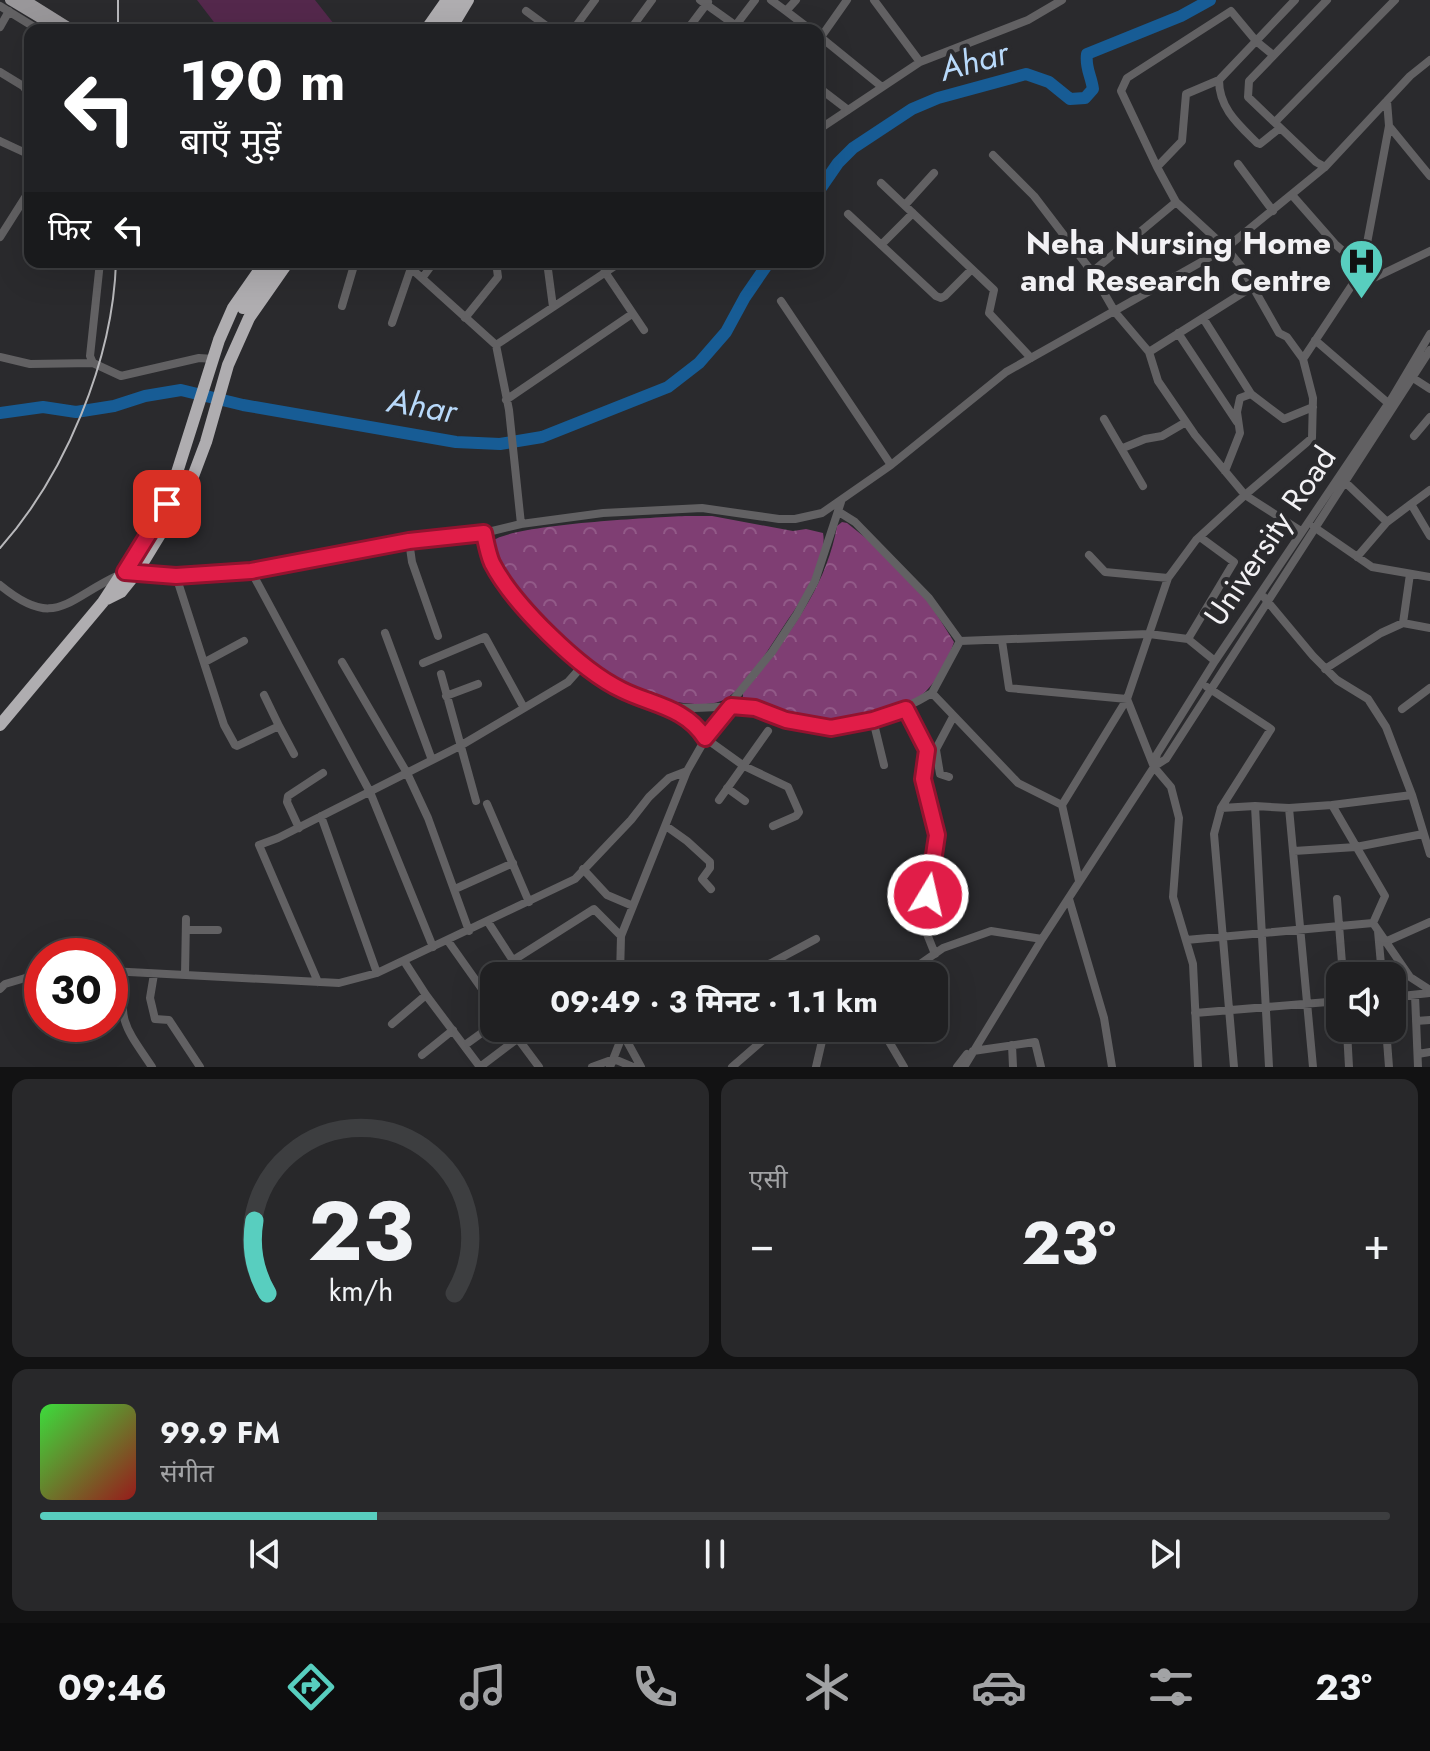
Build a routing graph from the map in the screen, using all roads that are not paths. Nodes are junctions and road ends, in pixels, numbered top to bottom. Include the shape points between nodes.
1 (25, 0) edge
2 (468, 0) edge
3 (652, 0) edge
4 (755, 0) edge
5 (771, 0) edge
6 (796, 0) edge
7 (847, 0) edge
8 (874, 0) edge
9 (1062, 0) edge
10 (1295, 0) edge
11 (1327, 0) edge
12 (1395, 0) edge
13 (592, 1) edge
14 (705, 1) edge
15 (453, 2) edge
16 (0, 6) edge
17 (10, 6) edge
18 (526, 11) dead end
19 (786, 11) junction
20 (32, 24) edge
21 (48, 24) edge
22 (63, 24) edge
23 (432, 24) edge
24 (440, 24) edge
25 (454, 24) edge
26 (544, 24) edge
27 (577, 24) edge
28 (634, 24) edge
29 (691, 24) edge
30 (734, 24) edge
31 (741, 24) edge
32 (803, 24) edge
33 (0, 27) edge
34 (824, 30) edge
35 (824, 40) edge
36 (1256, 41) junction
37 (1273, 55) junction
38 (1430, 60) edge
39 (920, 62) junction
40 (0, 72) edge
41 (1219, 80) junction
42 (24, 87) edge
43 (882, 87) junction
44 (824, 92) edge
45 (1387, 101) junction
46 (848, 110) junction
47 (1277, 125) junction
48 (824, 126) edge
49 (1389, 126) junction
50 (0, 141) edge
51 (24, 152) edge
52 (993, 155) dead end
53 (1238, 164) dead end
54 (1157, 167) junction
55 (1325, 167) junction
56 (934, 173) dead end
57 (1430, 176) edge
58 (881, 183) dead end
59 (1292, 195) junction
60 (24, 199) edge
61 (1176, 202) junction
62 (905, 205) junction
63 (1273, 211) junction
64 (913, 213) junction
65 (848, 214) dead end
66 (0, 237) edge
67 (881, 245) junction
68 (1226, 248) junction
69 (1430, 251) edge
70 (99, 268) edge
71 (261, 268) edge
72 (272, 268) edge
73 (284, 268) edge
74 (353, 268) edge
75 (406, 268) edge
76 (411, 268) edge
77 (430, 268) edge
78 (497, 268) edge
79 (548, 268) edge
80 (604, 268) edge
81 (611, 268) edge
82 (972, 269) junction
83 (1362, 270) junction
84 (605, 272) junction
85 (1092, 272) junction
86 (423, 277) junction
87 (1252, 287) junction
88 (781, 301) dead end
89 (342, 306) dead end
90 (553, 307) junction
91 (1115, 312) junction
92 (632, 314) junction
93 (465, 318) junction
94 (1203, 318) junction
95 (392, 323) dead end
96 (644, 330) dead end
97 (1178, 333) junction
98 (1430, 334) edge
99 (1315, 340) junction
100 (228, 342) junction
101 (496, 345) junction
102 (1430, 350) edge
103 (1149, 352) junction
104 (0, 357) edge
105 (1031, 358) junction
106 (214, 359) junction
107 (1303, 359) junction
108 (93, 363) junction
109 (228, 365) junction
110 (1413, 378) junction
111 (1430, 389) edge
112 (1251, 394) junction
113 (506, 400) junction
114 (1388, 403) junction
115 (1313, 407) junction
116 (1430, 417) edge
117 (1104, 419) dead end
118 (1186, 422) junction
119 (1238, 422) junction
120 (1414, 436) dead end
121 (1123, 448) junction
122 (891, 465) junction
123 (1225, 471) junction
124 (1345, 482) junction
125 (1143, 486) dead end
126 (1430, 490) edge
127 (1245, 495) junction
128 (841, 502) junction
129 (1411, 504) junction
130 (839, 512) junction
131 (1387, 522) junction
132 (521, 524) junction
133 (1304, 527) junction
134 (1315, 528) junction
135 (484, 533) junction
136 (1430, 536) edge
137 (1200, 537) junction
138 (409, 541) junction
139 (1089, 555) dead end
140 (1357, 557) junction
141 (251, 571) junction
142 (131, 572) junction
143 (1410, 574) junction
144 (176, 576) junction
145 (1430, 577) edge
146 (1168, 578) junction
147 (0, 585) edge
148 (1263, 596) junction
149 (1403, 623) junction
150 (1430, 628) edge
151 (385, 633) dead end
152 (1149, 634) junction
153 (438, 636) dead end
154 (1188, 639) junction
155 (244, 641) dead end
156 (960, 641) junction
157 (1002, 641) junction
158 (1215, 661) junction
159 (205, 662) junction
160 (342, 662) dead end
161 (423, 663) dead end
162 (584, 664) junction
163 (1325, 669) junction
164 (441, 674) dead end
165 (1201, 683) junction
166 (478, 684) dead end
167 (1209, 688) junction
168 (1430, 688) edge
169 (932, 693) junction
170 (264, 695) dead end
171 (446, 696) junction
172 (1127, 699) junction
173 (665, 705) junction
174 (731, 706) junction
175 (524, 708) junction
176 (906, 709) junction
177 (1402, 709) dead end
178 (953, 717) junction
179 (2, 719) edge
180 (873, 720) junction
181 (279, 726) junction
182 (768, 731) dead end
183 (705, 738) junction
184 (460, 746) junction
185 (936, 750) junction
186 (294, 754) dead end
187 (432, 760) junction
188 (925, 762) junction
189 (884, 765) dead end
190 (744, 766) junction
191 (1154, 767) junction
192 (687, 771) junction
193 (323, 773) dead end
194 (407, 773) junction
195 (949, 777) dead end
196 (727, 788) junction
197 (370, 792) junction
198 (1412, 795) junction
199 (719, 800) dead end
200 (476, 801) dead end
201 (745, 801) dead end
202 (487, 804) dead end
203 (1062, 805) junction
204 (1332, 805) junction
205 (1255, 806) junction
206 (1221, 808) junction
207 (1289, 808) junction
208 (321, 816) junction
209 (666, 826) junction
210 (773, 826) dead end
211 (299, 828) junction
212 (1423, 834) junction
213 (1356, 847) junction
214 (1294, 851) junction
215 (1430, 854) edge
216 (513, 863) junction
217 (583, 869) junction
218 (1079, 881) junction
219 (455, 889) junction
220 (711, 889) dead end
221 (1069, 899) junction
222 (1337, 899) dead end
223 (529, 902) junction
224 (633, 906) junction
225 (186, 919) dead end
226 (488, 922) junction
227 (1430, 922) edge
228 (1340, 926) junction
229 (1375, 927) junction
230 (186, 930) junction
231 (218, 930) dead end
232 (1301, 930) junction
233 (469, 931) junction
234 (1263, 933) junction
235 (621, 936) junction
236 (1224, 937) junction
237 (816, 939) dead end
238 (1042, 939) junction
239 (1186, 940) junction
240 (448, 941) junction
241 (1385, 942) junction
242 (433, 947) junction
243 (935, 954) junction
244 (404, 961) junction
245 (512, 961) joint
246 (620, 962) edge
247 (773, 962) edge
248 (923, 962) edge
249 (1342, 962) edge
250 (1380, 962) edge
251 (128, 972) edge
252 (377, 973) junction
253 (154, 974) junction
254 (185, 975) junction
255 (24, 978) edge
256 (318, 982) junction
257 (480, 986) edge
258 (0, 989) edge
259 (1430, 991) edge
260 (426, 995) junction
261 (1415, 995) junction
262 (1406, 996) edge
263 (1326, 1002) edge
264 (1309, 1004) junction
265 (1267, 1007) junction
266 (1230, 1010) junction
267 (1195, 1013) junction
268 (1430, 1020) edge
269 (1416, 1021) junction
270 (392, 1024) dead end
271 (453, 1030) junction
272 (985, 1031) junction
273 (128, 1032) edge
274 (480, 1034) edge
275 (513, 1042) edge
276 (519, 1042) edge
277 (619, 1042) edge
278 (628, 1042) edge
279 (761, 1042) edge
280 (821, 1042) edge
281 (889, 1042) edge
282 (1348, 1042) edge
283 (1387, 1042) edge
284 (465, 1045) junction
285 (1012, 1045) junction
286 (973, 1051) junction
287 (1430, 1052) edge
288 (1418, 1054) junction
289 (422, 1055) dead end
290 (612, 1063) edge
291 (815, 1066) edge
292 (152, 1067) edge
293 (200, 1067) edge
294 (480, 1067) edge
295 (539, 1067) edge
296 (592, 1067) edge
297 (633, 1067) edge
298 (641, 1067) edge
299 (732, 1067) edge
300 (904, 1067) edge
301 (957, 1067) edge
302 (964, 1067) edge
303 (1013, 1067) edge
304 (1041, 1067) edge
305 (1112, 1067) edge
306 (1198, 1067) edge
307 (1234, 1067) edge
308 (1269, 1067) edge
309 (1313, 1067) edge
310 (1349, 1067) edge
311 (1389, 1067) edge
312 (1418, 1067) edge

1 - 22 main road
2 - 25 highway
3 - 28 street
4 - 31 street
5 - 19 street
6 - 19 street
7 - 34 street
8 - 39 street
9 - 39 street via 1028,20
10 - 36 street
11 - 37 street
12 - 47 street
13 - 27 street
14 - 29 street
14 - 30 street
15 - 23 highway
15 - 24 highway
16 - 17 street
17 - 20 street
17 - 21 main road
17 - 33 street
18 - 26 street
19 - 32 street
35 - 43 street
36 - 37 street
36 - 41 street
36 - 54 street via 1231,11 1127,78 1121,91
37 - 47 street via 1249,81 1248,97
38 - 45 street
39 - 43 street
40 - 42 street
41 - 47 street via 1222,102 1257,143
41 - 54 street via 1186,94 1182,141
43 - 46 street
44 - 46 street
45 - 49 street
45 - 55 street
46 - 48 street
47 - 55 street
49 - 57 street
49 - 83 street
50 - 51 street
52 - 85 street via 1034,196
53 - 63 street
54 - 61 street
55 - 59 street
56 - 62 street
58 - 62 street
59 - 63 street
59 - 83 street
60 - 66 street
61 - 68 street
61 - 85 street
62 - 64 street
63 - 68 street
64 - 67 street
64 - 82 street
65 - 67 street
67 - 82 street via 941,298
68 - 87 street
68 - 91 street
69 - 83 street via 1374,278
70 - 108 street
71 - 106 highway via 233,308
72 - 100 highway via 238,316
73 - 109 highway via 249,318
74 - 89 street
75 - 95 street
76 - 86 street
77 - 86 street
78 - 93 street via 498,277
79 - 90 street
80 - 84 street
81 - 84 street
82 - 105 street via 994,290 991,317
83 - 99 street
84 - 90 street
84 - 92 street
85 - 91 street
86 - 93 street
87 - 94 street
87 - 107 street via 1279,333
88 - 122 street
90 - 101 street
91 - 103 street
91 - 105 street
92 - 96 street
92 - 113 street
93 - 101 street
94 - 97 street
94 - 112 street
97 - 103 street
97 - 119 street
98 - 114 street, University Road
99 - 107 street
99 - 114 street
100 - 106 highway
100 - 109 highway
101 - 113 street
102 - 110 street, University Road
103 - 118 street via 1158,381
104 - 108 street via 30,364
105 - 122 street via 1006,372
106 - 108 street via 121,376
106 - 142 highway via 167,504
107 - 115 street
109 - 142 highway via 201,458 175,513
110 - 111 street
110 - 124 street, University Road
112 - 115 street via 1284,419
112 - 119 street via 1240,398
113 - 132 street
114 - 133 street, University Road
115 - 127 street via 1312,438
116 - 120 street
117 - 121 street
118 - 121 street
118 - 123 street
119 - 123 street via 1240,433
121 - 125 street
122 - 128 street
123 - 127 street
124 - 131 street
124 - 134 street, University Road
126 - 129 street
127 - 133 street
127 - 137 street
128 - 130 street
128 - 132 street via 795,519 702,508
129 - 131 street
129 - 136 street
130 - 156 street via 929,598
130 - 174 street via 815,581 797,614
131 - 140 street
132 - 135 street
133 - 134 street
133 - 148 street, University Road
134 - 140 street
134 - 148 street, University Road
135 - 138 street
135 - 162 street via 491,561 511,592
137 - 146 street
137 - 154 street via 1234,562
138 - 141 street
138 - 153 street
139 - 146 street via 1105,572
140 - 143 street via 1372,567
141 - 144 street
141 - 197 street
142 - 144 street
142 - 147 street via 56,609 34,608
142 - 179 highway via 121,592 103,602
143 - 145 street
143 - 149 street
144 - 159 street
146 - 152 street
148 - 158 street, University Road
148 - 163 street
148 - 167 street, University Road
149 - 150 street
149 - 163 street
151 - 187 street
152 - 154 street
152 - 157 street
152 - 172 street
154 - 158 street
155 - 159 street
156 - 157 street
156 - 169 street
157 - 172 street via 1009,688
158 - 165 street, University Road
159 - 181 street via 235,745
160 - 194 street
161 - 175 street via 485,637
162 - 173 street via 622,690
162 - 175 street via 568,682
163 - 198 street via 1368,699 1377,712
164 - 171 street
165 - 167 street
165 - 191 street, University Road
166 - 171 street
167 - 191 street, University Road via 1166,759
167 - 206 street via 1271,729
168 - 177 street
169 - 176 street
169 - 178 street
170 - 181 street
171 - 184 street
172 - 191 street
172 - 203 street
173 - 174 street
173 - 183 street
174 - 180 street via 831,728
174 - 183 street
175 - 184 street
176 - 180 street
176 - 188 street via 927,750
178 - 185 street
178 - 203 street via 1018,783
180 - 189 street
181 - 186 street
182 - 190 street
183 - 190 street
183 - 192 street
184 - 187 street
184 - 200 street
185 - 188 street
185 - 195 street via 940,774
187 - 194 street
188 - 243 street via 923,779 937,835 923,924
190 - 196 street
190 - 210 street via 788,787 799,812
191 - 218 street, University Road
191 - 239 street via 1171,787 1179,818 1173,897
192 - 209 street
192 - 217 street via 669,778
193 - 211 street via 288,796
194 - 197 street
194 - 219 street
196 - 199 street
196 - 201 street
197 - 208 street
197 - 242 street
198 - 204 street
198 - 212 street
202 - 216 street
203 - 218 street
204 - 207 street
204 - 213 street
205 - 206 street
205 - 207 street
205 - 234 street
206 - 236 street via 1214,834
207 - 214 street
208 - 211 street
208 - 252 street
209 - 220 street via 710,862 702,879
209 - 224 street
211 - 256 street via 259,845
212 - 213 street
212 - 215 street
213 - 214 street
213 - 229 street via 1385,896
214 - 232 street
216 - 219 street
216 - 223 street
217 - 223 street via 575,879
217 - 224 street via 607,895
218 - 221 street, University Road
219 - 233 street
221 - 238 street, University Road
221 - 305 street via 1104,1018
222 - 228 street
223 - 226 street
224 - 235 street
225 - 230 street
226 - 233 street
226 - 245 street
227 - 241 street
228 - 229 street
228 - 232 street
228 - 249 street
229 - 241 street
229 - 250 street
230 - 231 street
230 - 254 street
232 - 234 street
232 - 264 street
233 - 240 street
234 - 236 street
234 - 265 street
235 - 245 street via 594,909
235 - 246 street
236 - 239 street
236 - 266 street
237 - 247 street
238 - 243 street via 991,931
238 - 272 street, University Road
239 - 267 street via 1193,964
240 - 242 street
240 - 257 street
241 - 259 street via 1410,977
242 - 244 street
243 - 248 street
244 - 252 street
244 - 260 street
251 - 253 street
252 - 256 street via 339,983
253 - 254 street
253 - 293 street via 150,998 155,1019 169,1020
254 - 256 street
255 - 258 street
259 - 261 street
260 - 270 street
260 - 271 street
261 - 262 street
261 - 269 street
263 - 264 street
264 - 265 street
264 - 309 street
265 - 266 street
265 - 308 street
266 - 267 street
266 - 307 street
267 - 306 street
268 - 269 street
269 - 288 street
271 - 284 street
271 - 289 street
272 - 286 street, University Road
272 - 301 street, University Road
273 - 292 street
274 - 284 street
275 - 294 street
276 - 295 street
277 - 290 street
278 - 298 street
279 - 299 street
280 - 291 street
281 - 300 street
282 - 310 street
283 - 311 street
284 - 294 street
285 - 286 street
285 - 303 street
285 - 304 street via 1035,1042
286 - 302 street, University Road
287 - 288 street
288 - 312 street
290 - 296 street
290 - 297 street

